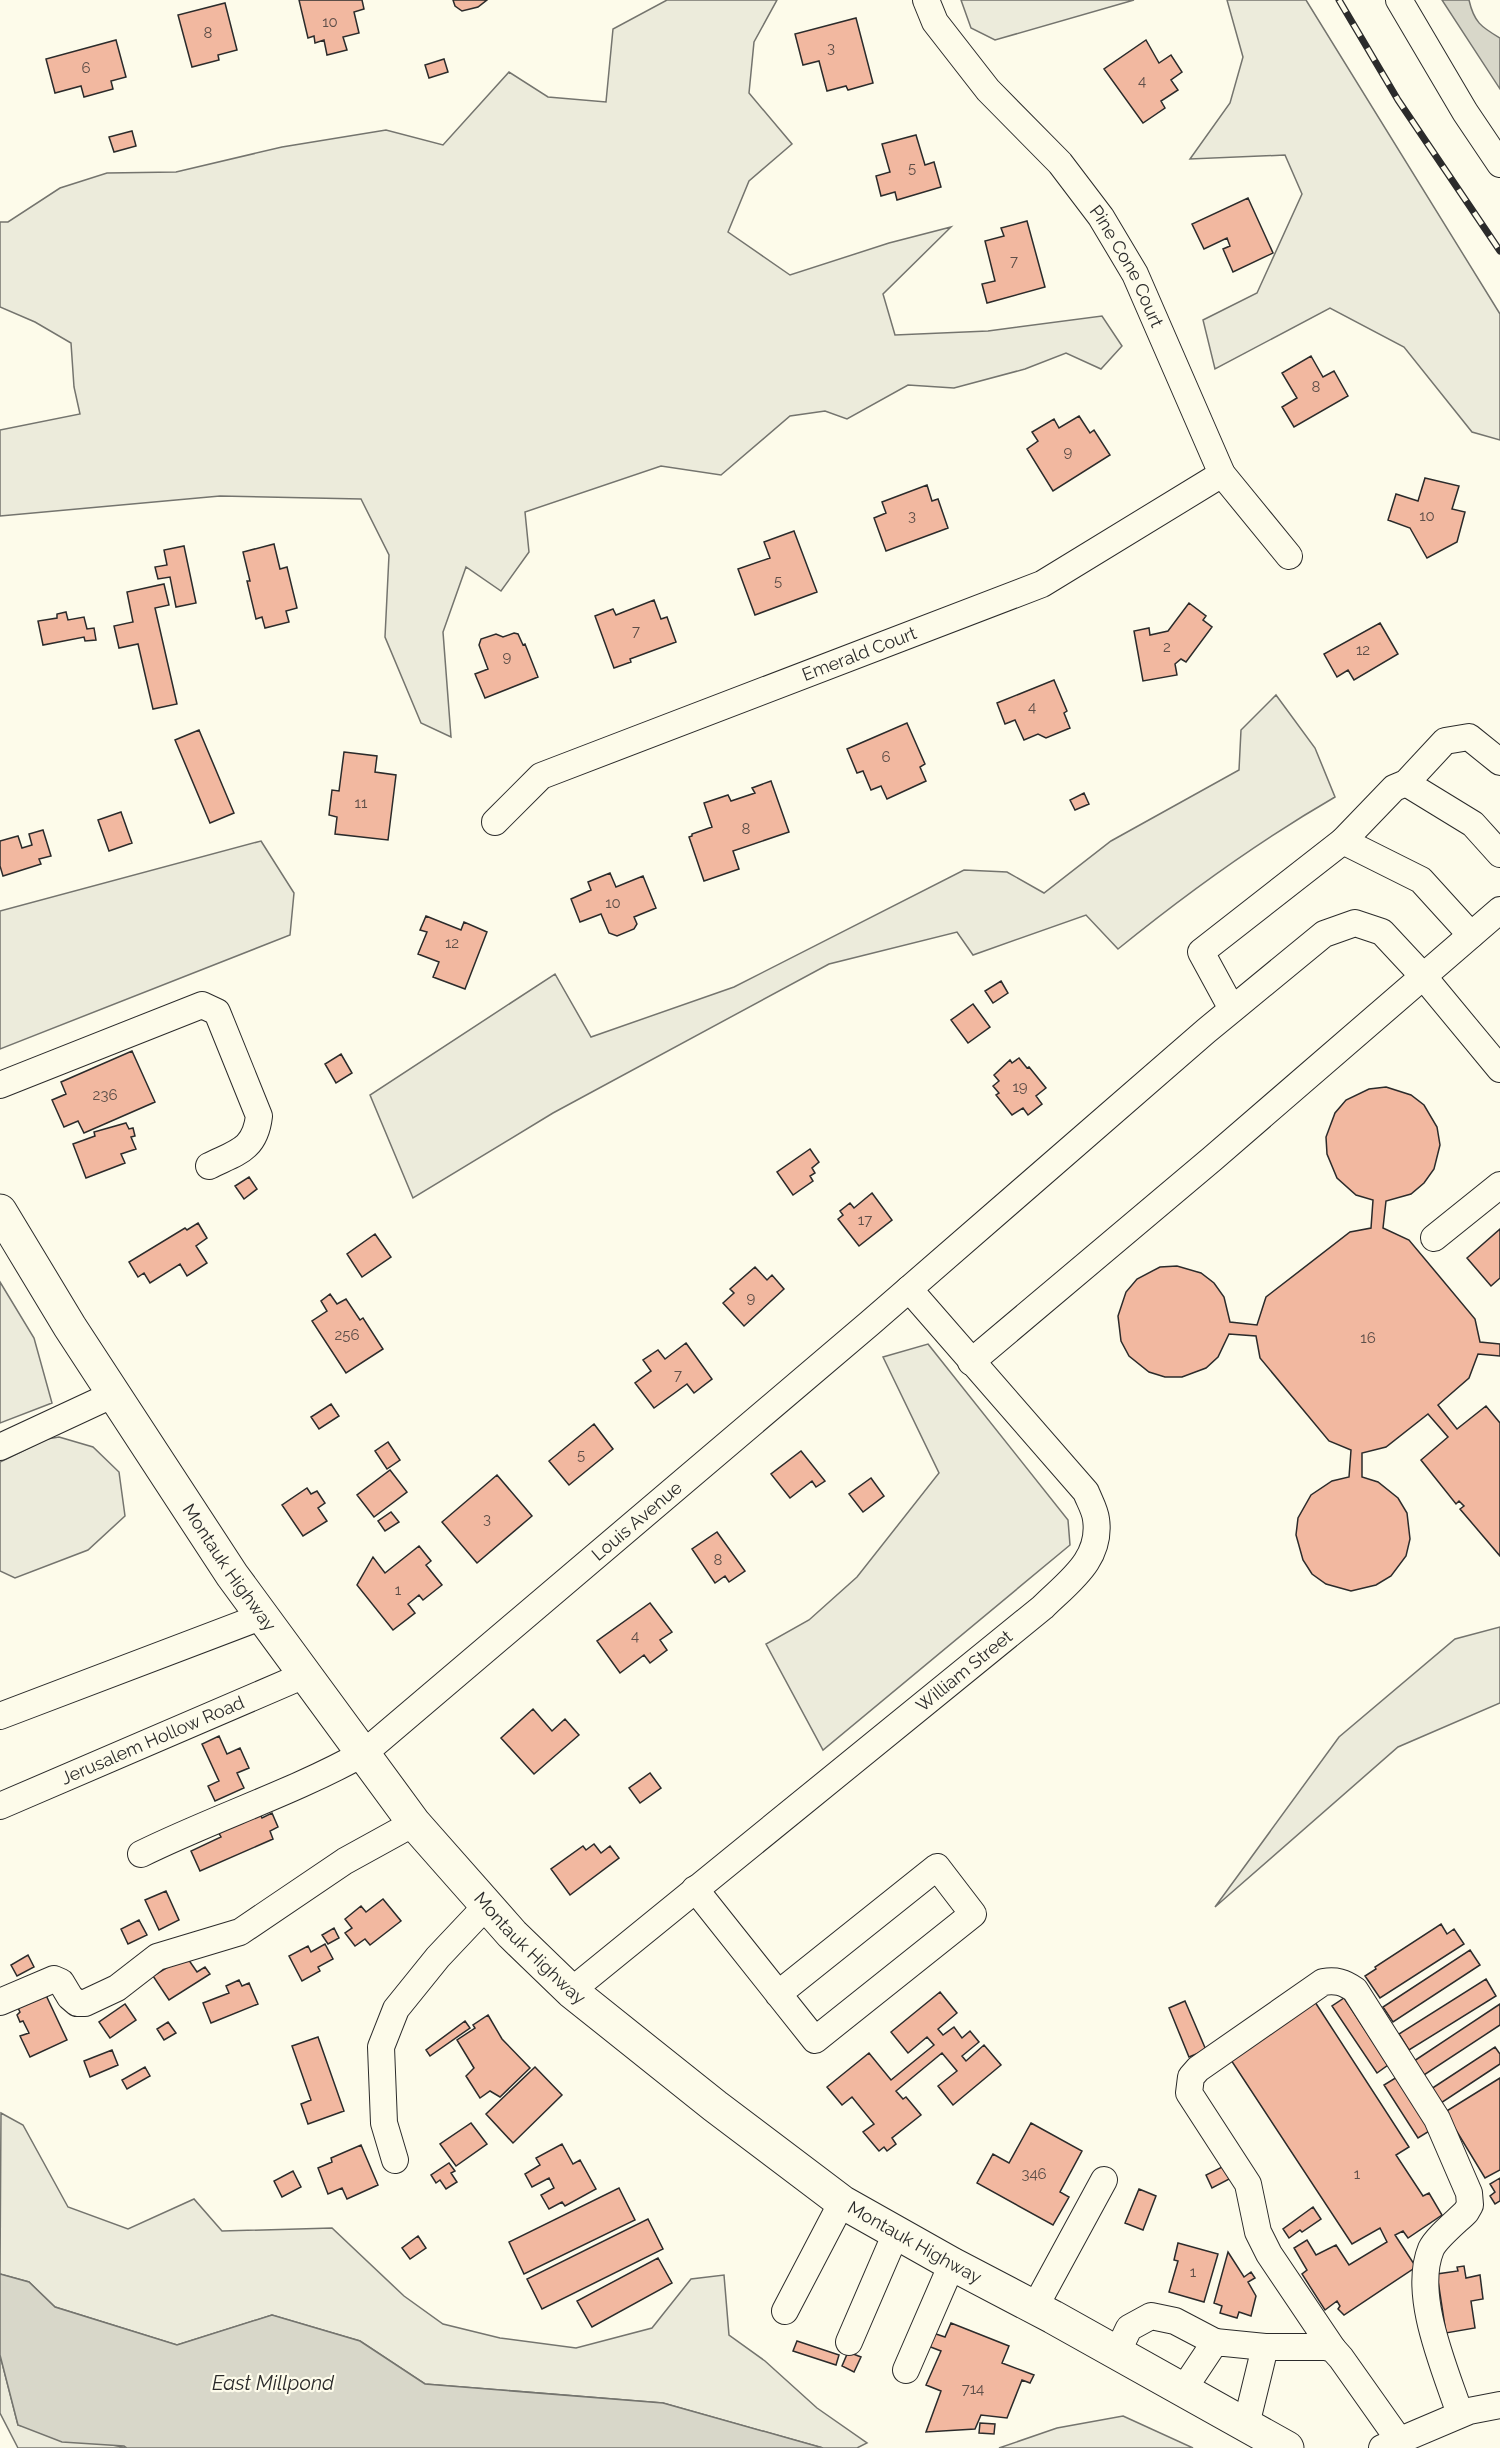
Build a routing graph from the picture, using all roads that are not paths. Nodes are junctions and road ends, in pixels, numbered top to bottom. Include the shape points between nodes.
1 (926, 0) edge
2 (1399, 0) edge
3 (1500, 164) edge
4 (1222, 474) junction
5 (1289, 556) dead end
6 (1500, 762) edge
7 (1406, 783) junction
8 (495, 822) dead end
9 (1343, 841) junction
10 (1500, 854) edge
11 (1500, 910) edge
12 (1471, 935) junction
13 (1423, 976) junction
14 (1232, 1009) junction
15 (1500, 1069) edge
16 (0, 1085) edge
17 (209, 1166) dead end
18 (1500, 1185) edge
19 (0, 1211) edge
20 (1434, 1239) dead end
21 (909, 1289) junction
22 (972, 1362) junction
23 (114, 1394) junction
24 (0, 1447) edge
25 (263, 1616) junction
26 (307, 1674) junction
27 (0, 1716) edge
28 (364, 1753) junction
29 (0, 1806) edge
30 (414, 1823) junction
31 (141, 1854) dead end
32 (695, 1889) junction
33 (488, 1904) junction
34 (571, 1991) junction
35 (778, 1994) junction
36 (0, 2002) edge
37 (394, 2160) dead end
38 (1104, 2180) dead end
39 (842, 2202) junction
40 (896, 2233) junction
41 (952, 2264) junction
42 (1035, 2307) junction
43 (785, 2310) dead end
44 (849, 2342) dead end
45 (1215, 2342) junction
46 (1265, 2347) junction
47 (1333, 2349) junction
48 (1117, 2353) junction
49 (906, 2370) dead end
50 (1183, 2390) junction
51 (1500, 2405) edge
52 (1460, 2414) junction
53 (1246, 2425) junction
54 (1390, 2444) edge
55 (1287, 2448) edge

1 - 4 street, Pine Cone Court via 935,22 988,90 1060,163 1101,217 1135,274
2 - 3 street
4 - 5 street, Pine Cone Court
4 - 8 street, Emerald Court via 1041,584 541,776
6 - 7 street via 1469,737 1445,741
7 - 9 street via 1394,788
7 - 10 street via 1473,824
9 - 12 street via 1421,880
9 - 14 street via 1201,952
11 - 12 street
12 - 13 street
13 - 14 street, Louis Avenue via 1383,932 1355,923 1324,934
13 - 15 street, Louis Avenue
13 - 22 street
14 - 21 street, Louis Avenue
16 - 17 street via 202,1005 217,1012 259,1116 257,1133 249,1145
18 - 20 street
19 - 23 main road, Montauk Highway
21 - 22 street, William Street
21 - 28 street, Louis Avenue
22 - 32 street, William Street via 1086,1492 1096,1519 1095,1545 1087,1564 1043,1607
23 - 24 street
23 - 25 main road, Montauk Highway
25 - 26 main road, Montauk Highway
25 - 27 street
26 - 28 main road, Montauk Highway
26 - 29 street, Jerusalem Hollow Road
28 - 30 main road, Montauk Highway
28 - 31 street, Louis Avenue
30 - 33 main road, Montauk Highway
30 - 36 street via 345,1861 240,1932 157,1957 117,1988 85,2003 70,1997 54,1979
32 - 34 street, William Street
32 - 35 street
33 - 34 main road, Montauk Highway via 512,1934
33 - 37 street via 396,2009 381,2048 384,2123
34 - 39 main road, Montauk Highway
35 - 35 street via 814,2040 973,1914 937,1867
38 - 42 street
39 - 40 main road, Montauk Highway
39 - 43 street
40 - 41 main road, Montauk Highway
40 - 44 street
41 - 42 main road, Montauk Highway
41 - 49 street
42 - 48 main road, Montauk Highway
45 - 46 street
45 - 48 street via 1175,2321 1151,2316 1129,2328
45 - 50 street
46 - 47 street
46 - 53 street
47 - 52 street via 1269,2254 1258,2232 1248,2184 1189,2093 1191,2077 1198,2069 1323,1982 1335,1980 1354,1990 1437,2119 1469,2193 1470,2205 1432,2247 1427,2267 1432,2332
47 - 54 street
48 - 50 main road, Montauk Highway
50 - 53 main road, Montauk Highway
51 - 52 street
52 - 54 street
53 - 55 main road, Montauk Highway

